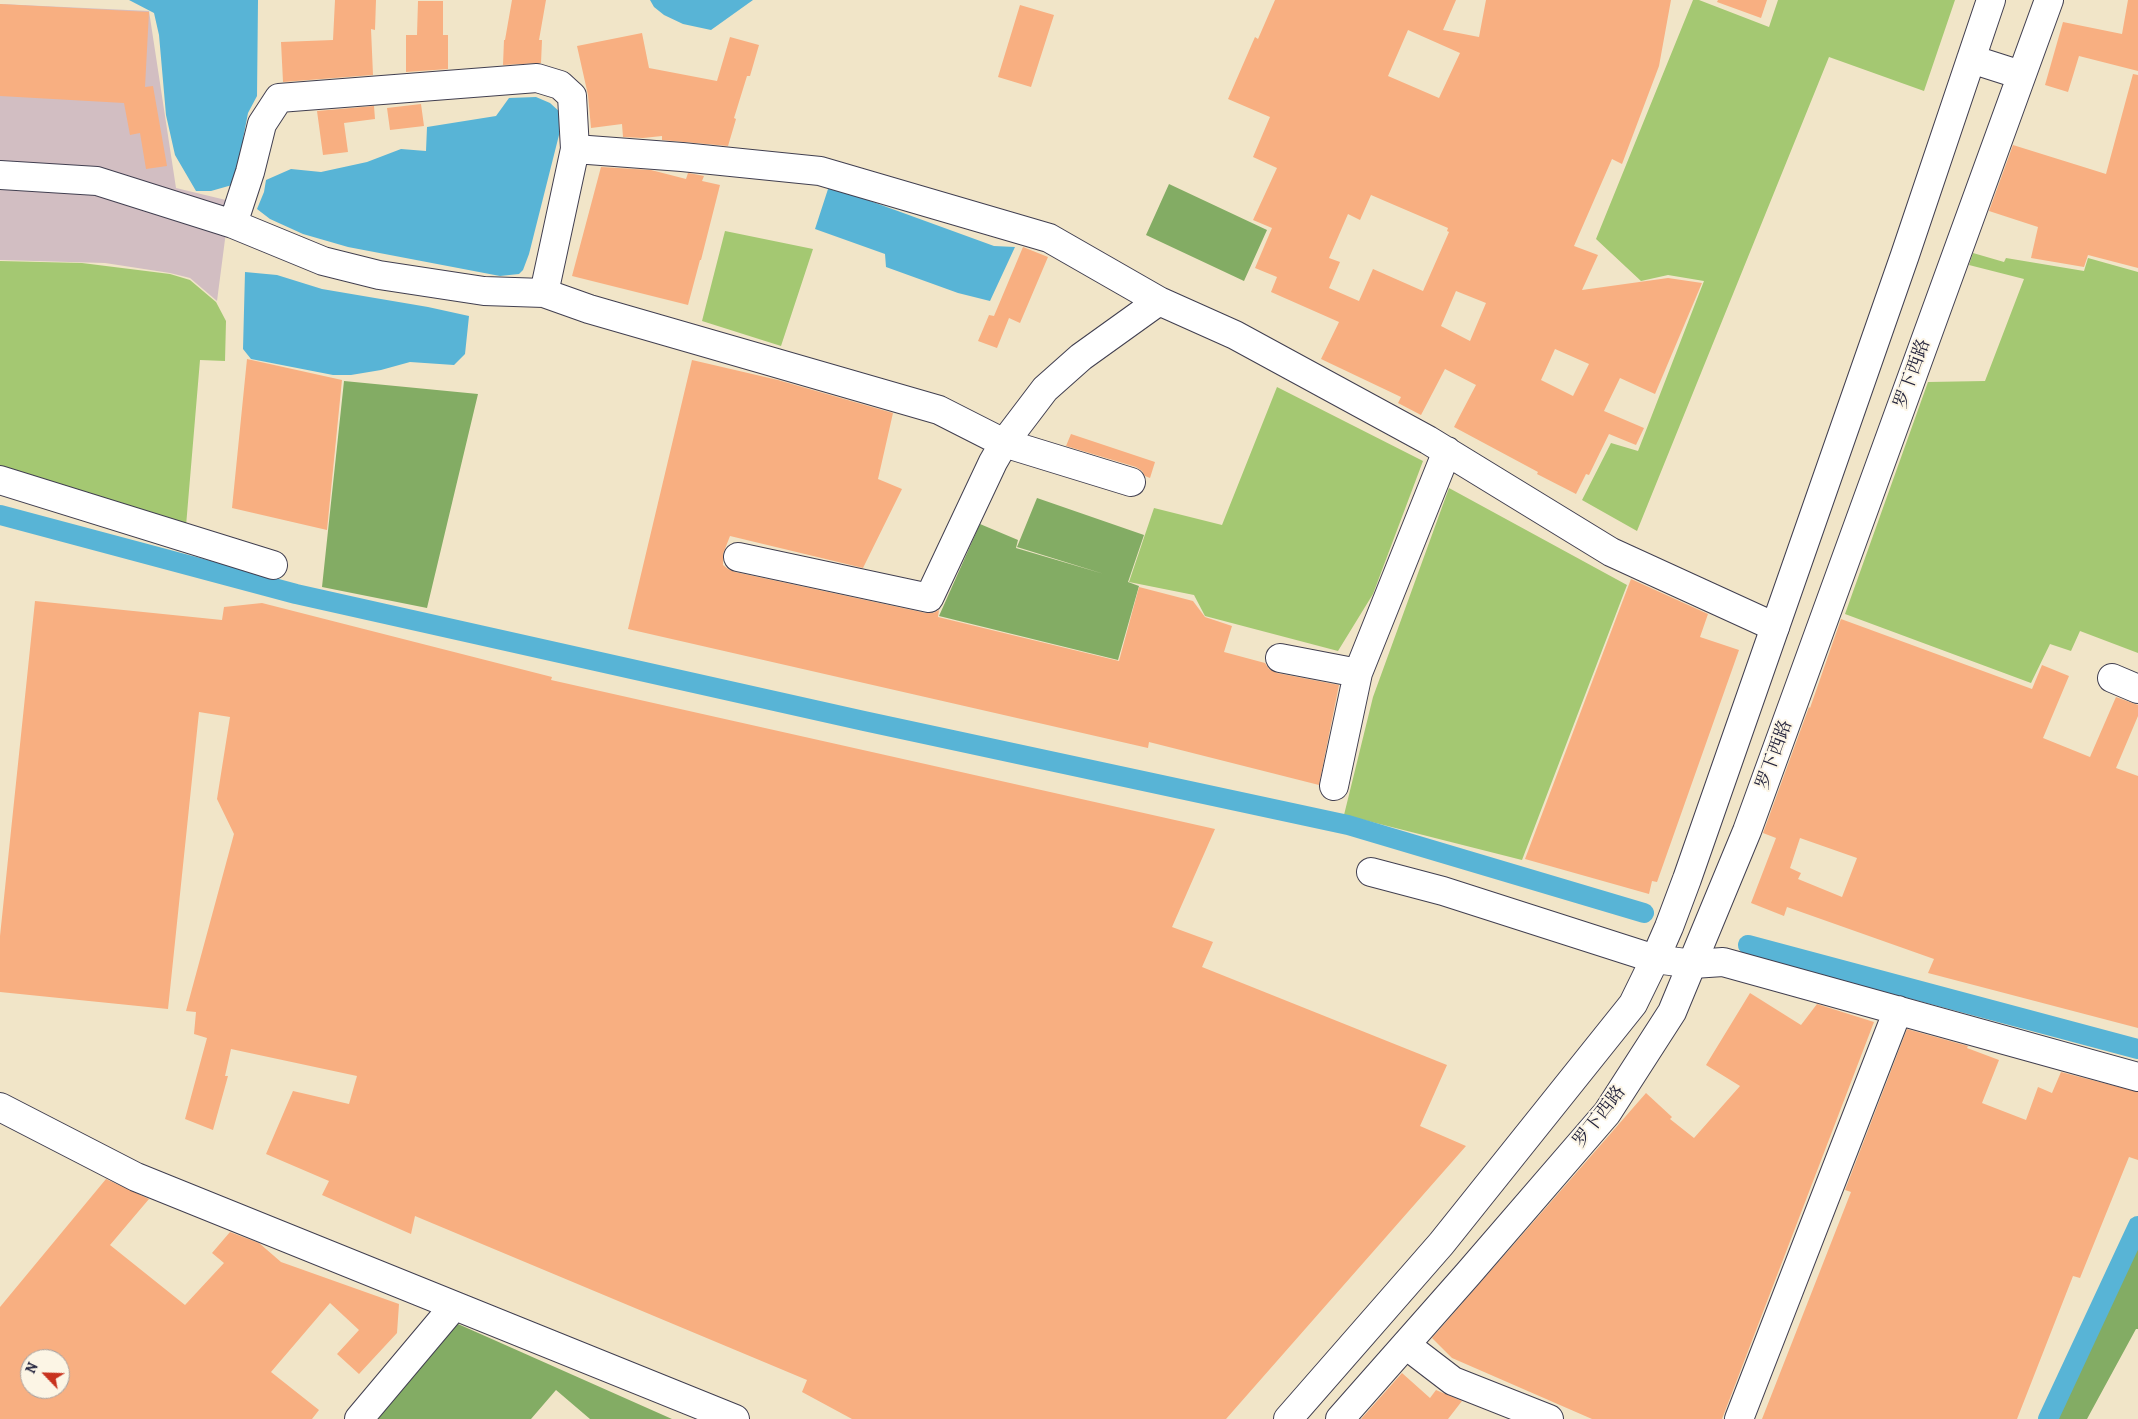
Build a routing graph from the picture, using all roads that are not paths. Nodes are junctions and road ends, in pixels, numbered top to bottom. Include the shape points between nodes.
1 (1991, 0) edge
2 (2049, 0) edge
3 (1971, 59) junction
4 (2021, 75) junction
5 (575, 149) junction
6 (0, 175) edge
7 (233, 224) junction
8 (544, 293) junction
9 (1158, 301) junction
10 (1004, 444) junction
11 (1447, 451) junction
12 (0, 480) edge
13 (1131, 482) dead end
14 (738, 557) dead end
15 (273, 566) dead end
16 (1775, 627) junction
17 (1280, 658) dead end
18 (1358, 672) junction
19 (2112, 678) dead end
20 (2138, 689) edge
21 (1334, 786) dead end
22 (1371, 872) dead end
23 (1655, 960) junction
24 (1693, 964) junction
25 (1898, 1010) junction
26 (2138, 1077) edge
27 (0, 1107) edge
28 (454, 1306) junction
29 (1406, 1345) junction
30 (359, 1419) edge
31 (735, 1419) edge
32 (1288, 1419) edge
33 (1340, 1419) edge
34 (1549, 1419) edge
35 (1739, 1419) edge

1 - 3 street
2 - 4 street, 罗下西路
3 - 4 street
3 - 16 street
4 - 24 street, 罗下西路 via 1747,831
5 - 7 street via 572,96 560,84 537,78 279,98 262,124
5 - 8 street
5 - 9 street via 820,170 1049,238
6 - 7 street via 97,181
7 - 8 street via 324,261 379,275 484,291
8 - 10 street via 589,310 939,410
9 - 10 street via 1081,357 1045,389
9 - 11 street via 1235,335
10 - 13 street
10 - 14 street via 929,598
11 - 16 street via 1611,552
11 - 18 street
12 - 15 street
16 - 23 street via 1670,927
17 - 18 street
18 - 21 street
19 - 20 street
22 - 23 street via 1443,891
23 - 24 street
23 - 32 street via 1633,1004 1441,1244
24 - 25 street via 1723,962
24 - 29 street, 罗下西路 via 1672,1012 1606,1113
25 - 26 street
25 - 35 street
27 - 28 street via 136,1177
28 - 30 street
28 - 31 street
29 - 33 street, 罗下西路
29 - 34 street via 1452,1381

